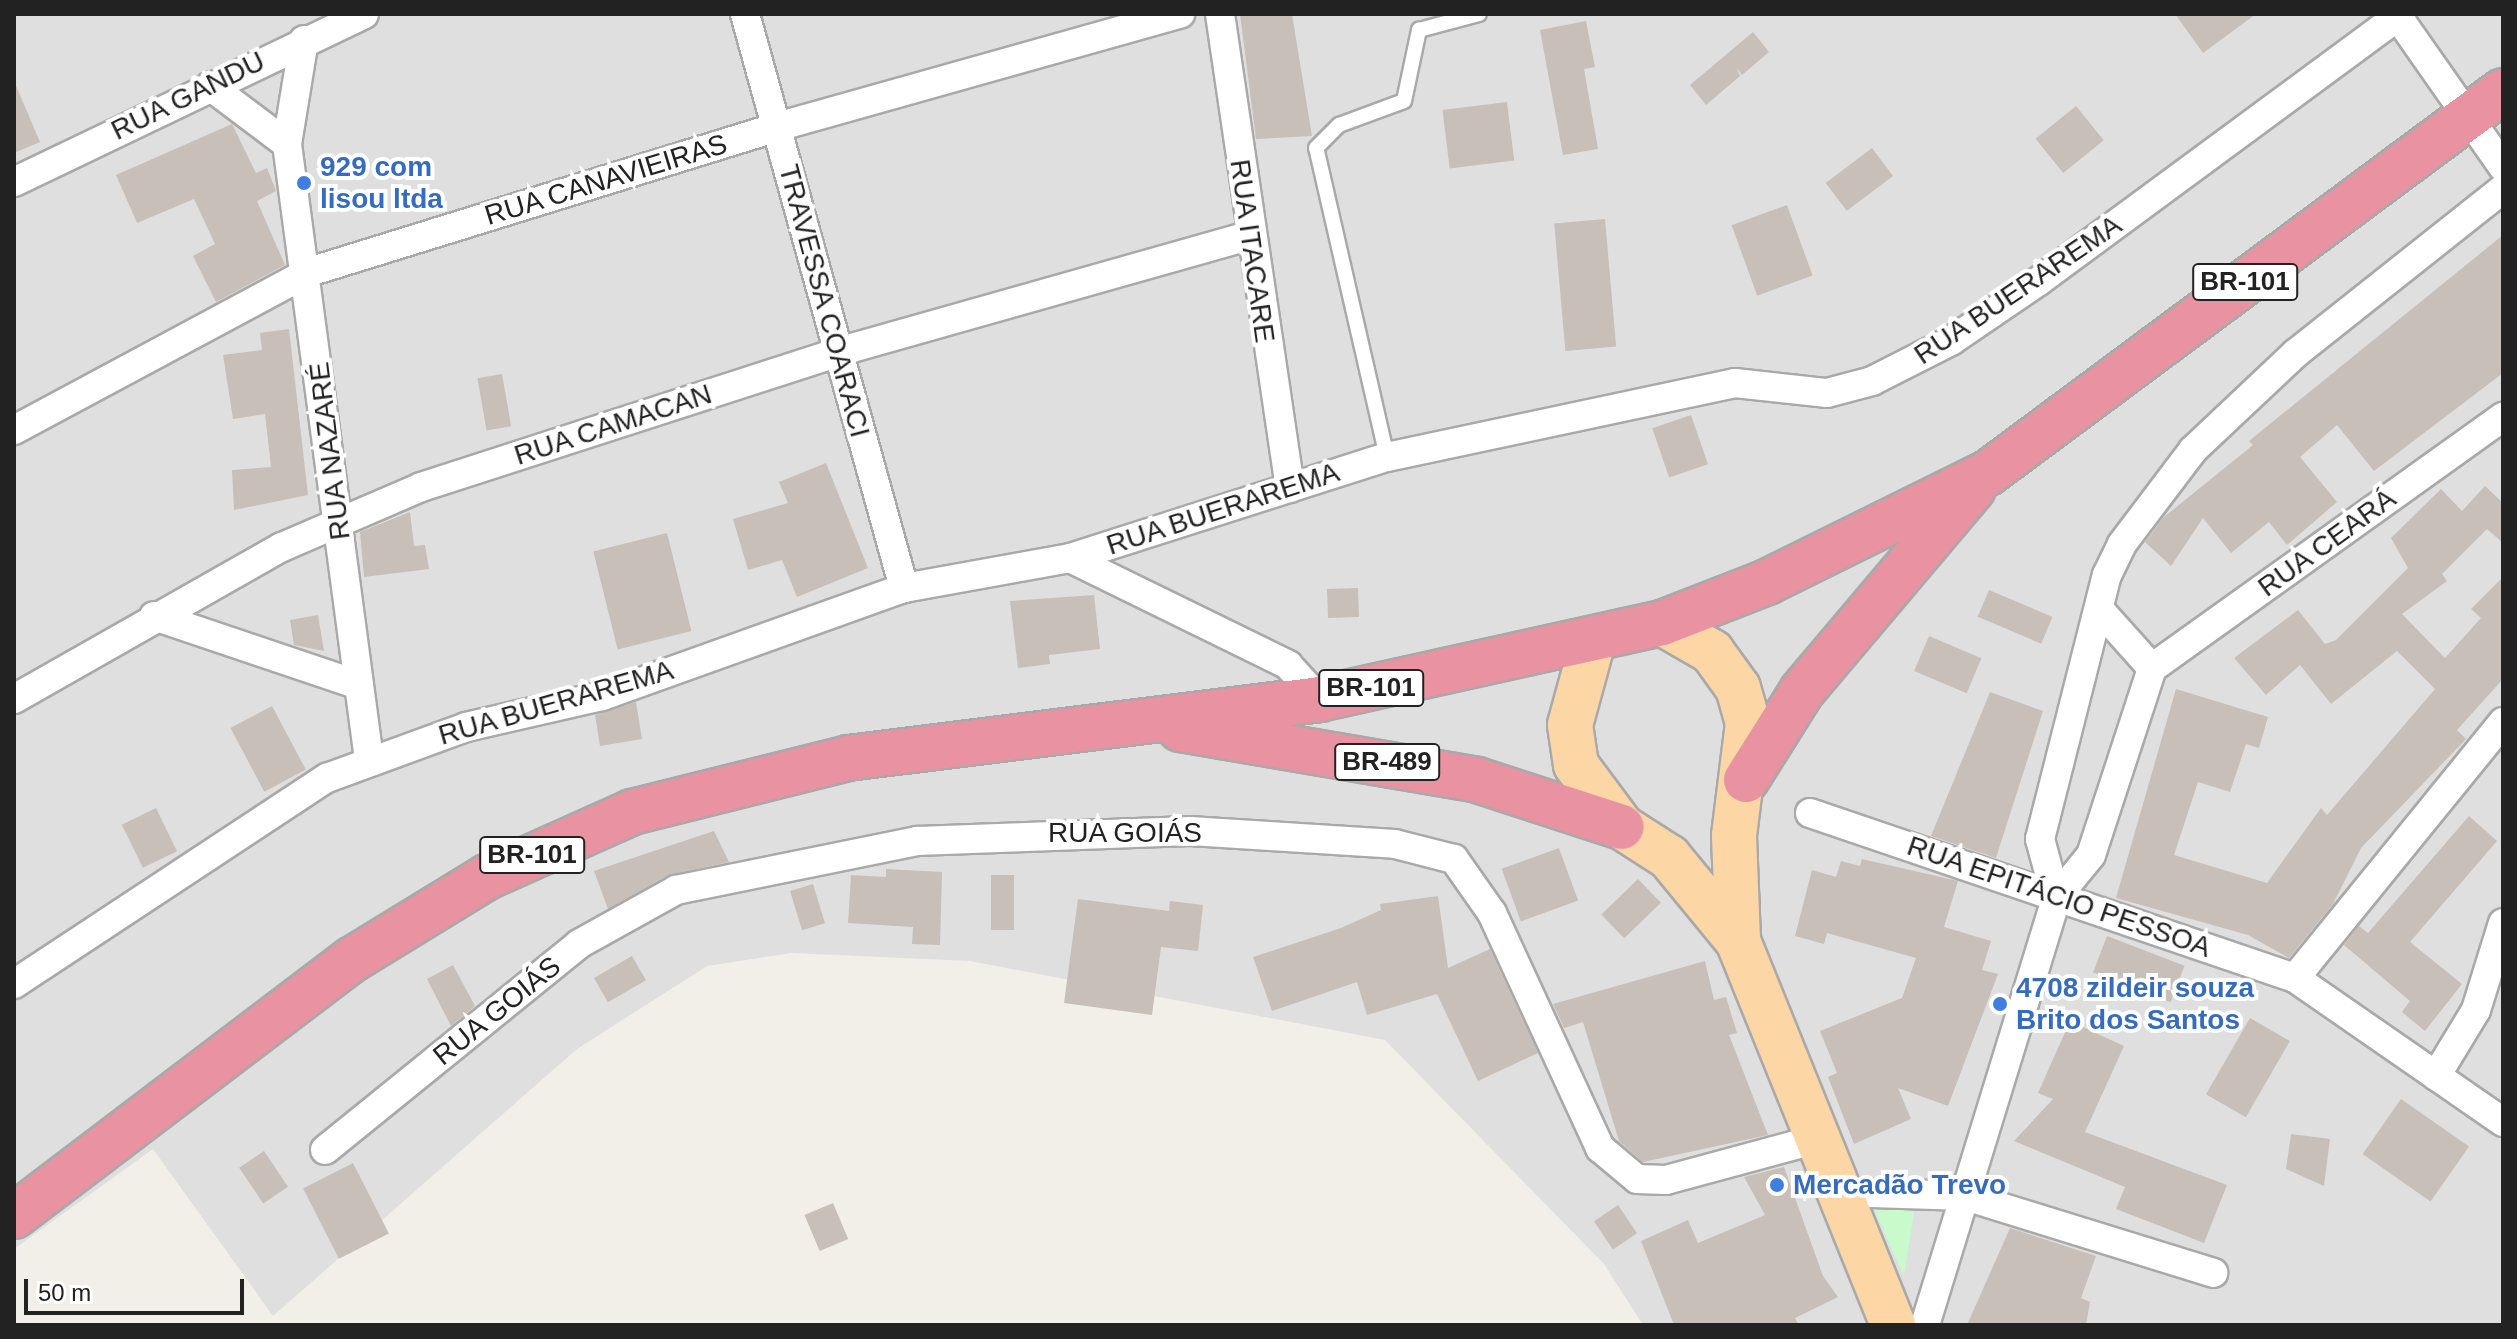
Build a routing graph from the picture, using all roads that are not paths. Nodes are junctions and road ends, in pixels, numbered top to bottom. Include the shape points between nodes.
1 (364, 14) edge
2 (745, 14) edge
3 (1180, 14) edge
4 (1220, 14) edge
5 (1479, 14) edge
6 (2399, 15) edge
7 (304, 40) junction
8 (210, 86) junction
9 (2503, 91) edge
10 (2468, 117) junction
11 (777, 127) junction
12 (287, 144) junction
13 (2503, 167) edge
14 (14, 182) edge
15 (2503, 189) edge
16 (1248, 236) junction
17 (309, 272) junction
18 (838, 352) junction
19 (2503, 417) edge
20 (14, 430) edge
21 (1387, 457) junction
22 (1988, 473) junction
23 (1290, 488) junction
24 (337, 519) junction
25 (1070, 558) junction
26 (904, 588) junction
27 (2099, 609) junction
28 (154, 616) junction
29 (1662, 623) junction
30 (1593, 641) junction
31 (2152, 668) junction
32 (359, 685) junction
33 (14, 699) edge
34 (1319, 699) junction
35 (1147, 722) junction
36 (2503, 722) edge
37 (369, 759) junction
38 (1746, 780) junction
39 (1810, 813) dead end
40 (1622, 827) junction
41 (1734, 836) junction
42 (1669, 857) junction
43 (2056, 898) junction
44 (2503, 923) edge
45 (1738, 941) junction
46 (2295, 978) junction
47 (14, 984) edge
48 (2436, 1076) junction
49 (2503, 1122) edge
50 (1818, 1139) junction
51 (325, 1150) dead end
52 (1840, 1192) junction
53 (1965, 1196) junction
54 (14, 1216) edge
55 (2213, 1273) dead end
56 (1893, 1325) edge
57 (1925, 1325) edge

1 - 7 street, RUA GANDU
2 - 11 street, TRAVESSA COARACI
3 - 11 street, RUA CANAVIEIRAS
4 - 16 street, RUA ITACARE
5 - 21 lane via 1419,30 1404,101 1339,125 1316,148
6 - 10 street
6 - 21 street, RUA BUERAREMA via 2039,281 1951,341 1872,381 1827,393 1735,383
7 - 8 street, RUA GANDU
7 - 12 street, RUA NAZARÉ
8 - 12 street
8 - 14 street, RUA GANDU
9 - 10 highway, BR-101
10 - 13 street
10 - 22 highway, BR-101
11 - 17 street, RUA CANAVIEIRAS
11 - 18 street, TRAVESSA COARACI
12 - 17 street, RUA NAZARÉ
15 - 27 street via 2296,353 2193,450 2122,544
16 - 18 street, RUA CAMACAN
16 - 23 street, RUA ITACARE
17 - 20 street, RUA CANAVIEIRAS
17 - 24 street, RUA NAZARÉ
18 - 24 street, RUA CAMACAN
18 - 26 street, TRAVESSA COARACI
19 - 31 street, RUA CEARÁ
21 - 23 street, RUA BUERAREMA
22 - 29 highway, BR-101 via 1767,582
22 - 38 highway, BR-489 via 1802,691
23 - 25 street, RUA BUERAREMA
24 - 28 street, RUA CAMACAN
24 - 32 street, RUA NAZARÉ
25 - 26 street, RUA BUERAREMA
25 - 34 street via 1288,665
26 - 37 street, RUA BUERAREMA via 602,696
27 - 31 street
27 - 43 street via 2040,839
28 - 32 street
28 - 33 street, RUA CAMACAN
29 - 30 highway, BR-101
29 - 38 main road, BR-489 via 1712,652 1738,688 1748,723
30 - 34 highway, BR-101
30 - 40 main road, BR-489 via 1570,725 1576,765
31 - 43 street via 2091,855
32 - 37 street, RUA NAZARÉ
34 - 35 highway, BR-101
35 - 40 highway, BR-489 via 1477,780
35 - 54 highway, BR-101 via 804,767 705,788 565,839 353,959
36 - 46 street
37 - 47 street, RUA BUERAREMA via 327,778
38 - 41 main road, BR-489
39 - 43 street, RUA EPITÁCIO PESSOA
40 - 42 main road, BR-489
41 - 42 main road via 1702,854
41 - 45 main road, BR-489
42 - 45 main road, BR-489
43 - 46 street, RUA EPITÁCIO PESSOA
43 - 53 street
44 - 48 street via 2481,998
45 - 50 main road, BR-489
46 - 48 street, RUA EPITÁCIO PESSOA
48 - 49 street, RUA EPITÁCIO PESSOA
50 - 51 street, RUA GOIÁS via 1666,1180 1637,1179 1600,1148 1492,913 1454,859 1395,844 1190,831 917,841 676,890 579,944
50 - 52 main road, BR-489
52 - 53 street
52 - 56 main road, BR-489
53 - 55 street
53 - 57 street

